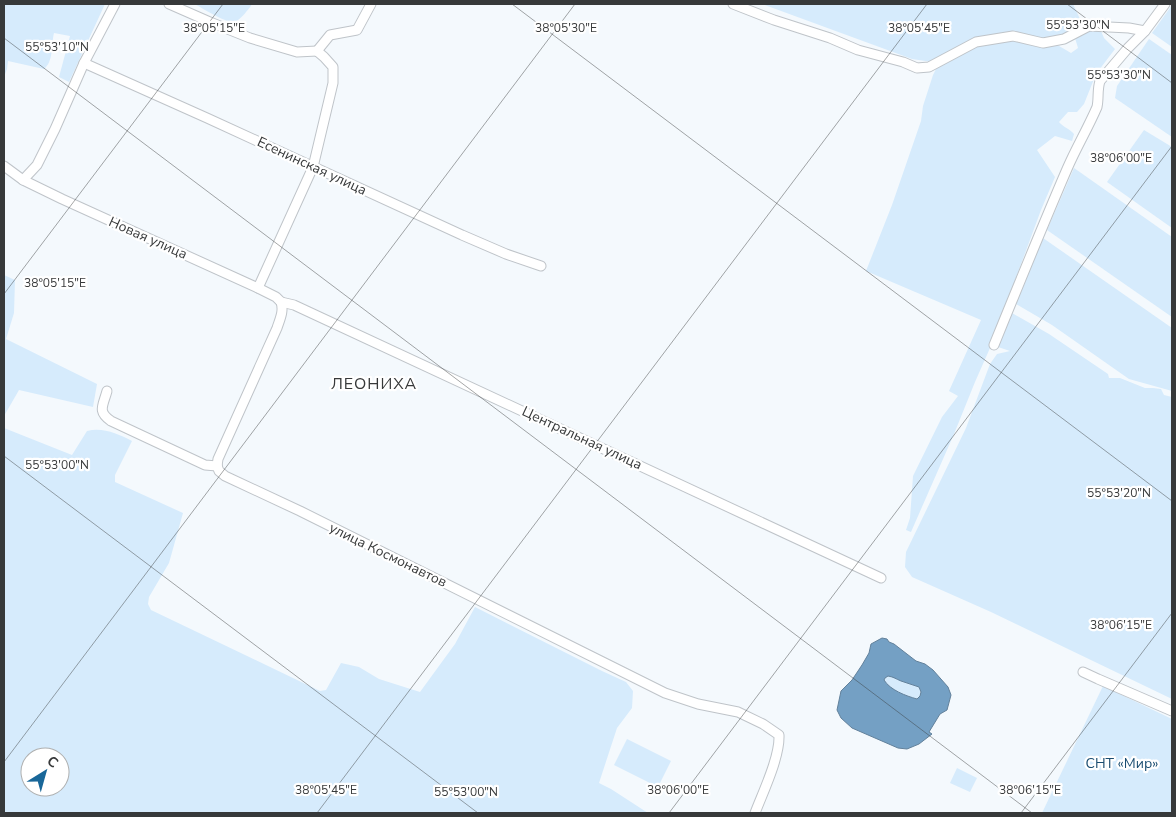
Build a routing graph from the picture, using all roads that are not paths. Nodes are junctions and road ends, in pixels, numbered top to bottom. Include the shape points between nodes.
1 (115, 4) edge
2 (169, 4) edge
3 (371, 4) edge
4 (733, 4) edge
5 (1165, 4) edge
6 (1145, 31) junction
7 (317, 52) junction
8 (84, 63) junction
9 (4, 166) edge
10 (313, 167) junction
11 (4, 170) edge
12 (15, 174) junction
13 (23, 180) junction
14 (541, 266) dead end
15 (258, 288) junction
16 (281, 302) junction
17 (994, 345) dead end
18 (107, 392) dead end
19 (217, 466) junction
20 (881, 578) dead end
21 (1083, 672) dead end
22 (1172, 711) edge
23 (755, 813) edge

1 - 8 street
2 - 7 street via 250,38 297,52
3 - 7 street via 357,30 330,35
4 - 6 street via 917,68 930,67 976,42 1012,36 1043,43 1064,39 1089,26
5 - 6 street
6 - 17 street via 1100,81 1094,112
7 - 10 street via 333,67 333,83
8 - 10 street, Есенинская улица
8 - 13 street via 37,165
9 - 12 street, Новая улица
10 - 14 street, Есенинская улица via 462,235
10 - 15 street
11 - 12 street
12 - 13 street, Новая улица
13 - 15 street, Новая улица
15 - 16 street, Новая улица
16 - 19 street via 282,313 277,328
16 - 20 street, Центральная улица via 303,309
18 - 19 street, улица Космонавтов via 102,410 111,421 205,465
19 - 23 street, улица Космонавтов via 226,476 665,693 738,712 763,724 778,735 779,743
21 - 22 street

